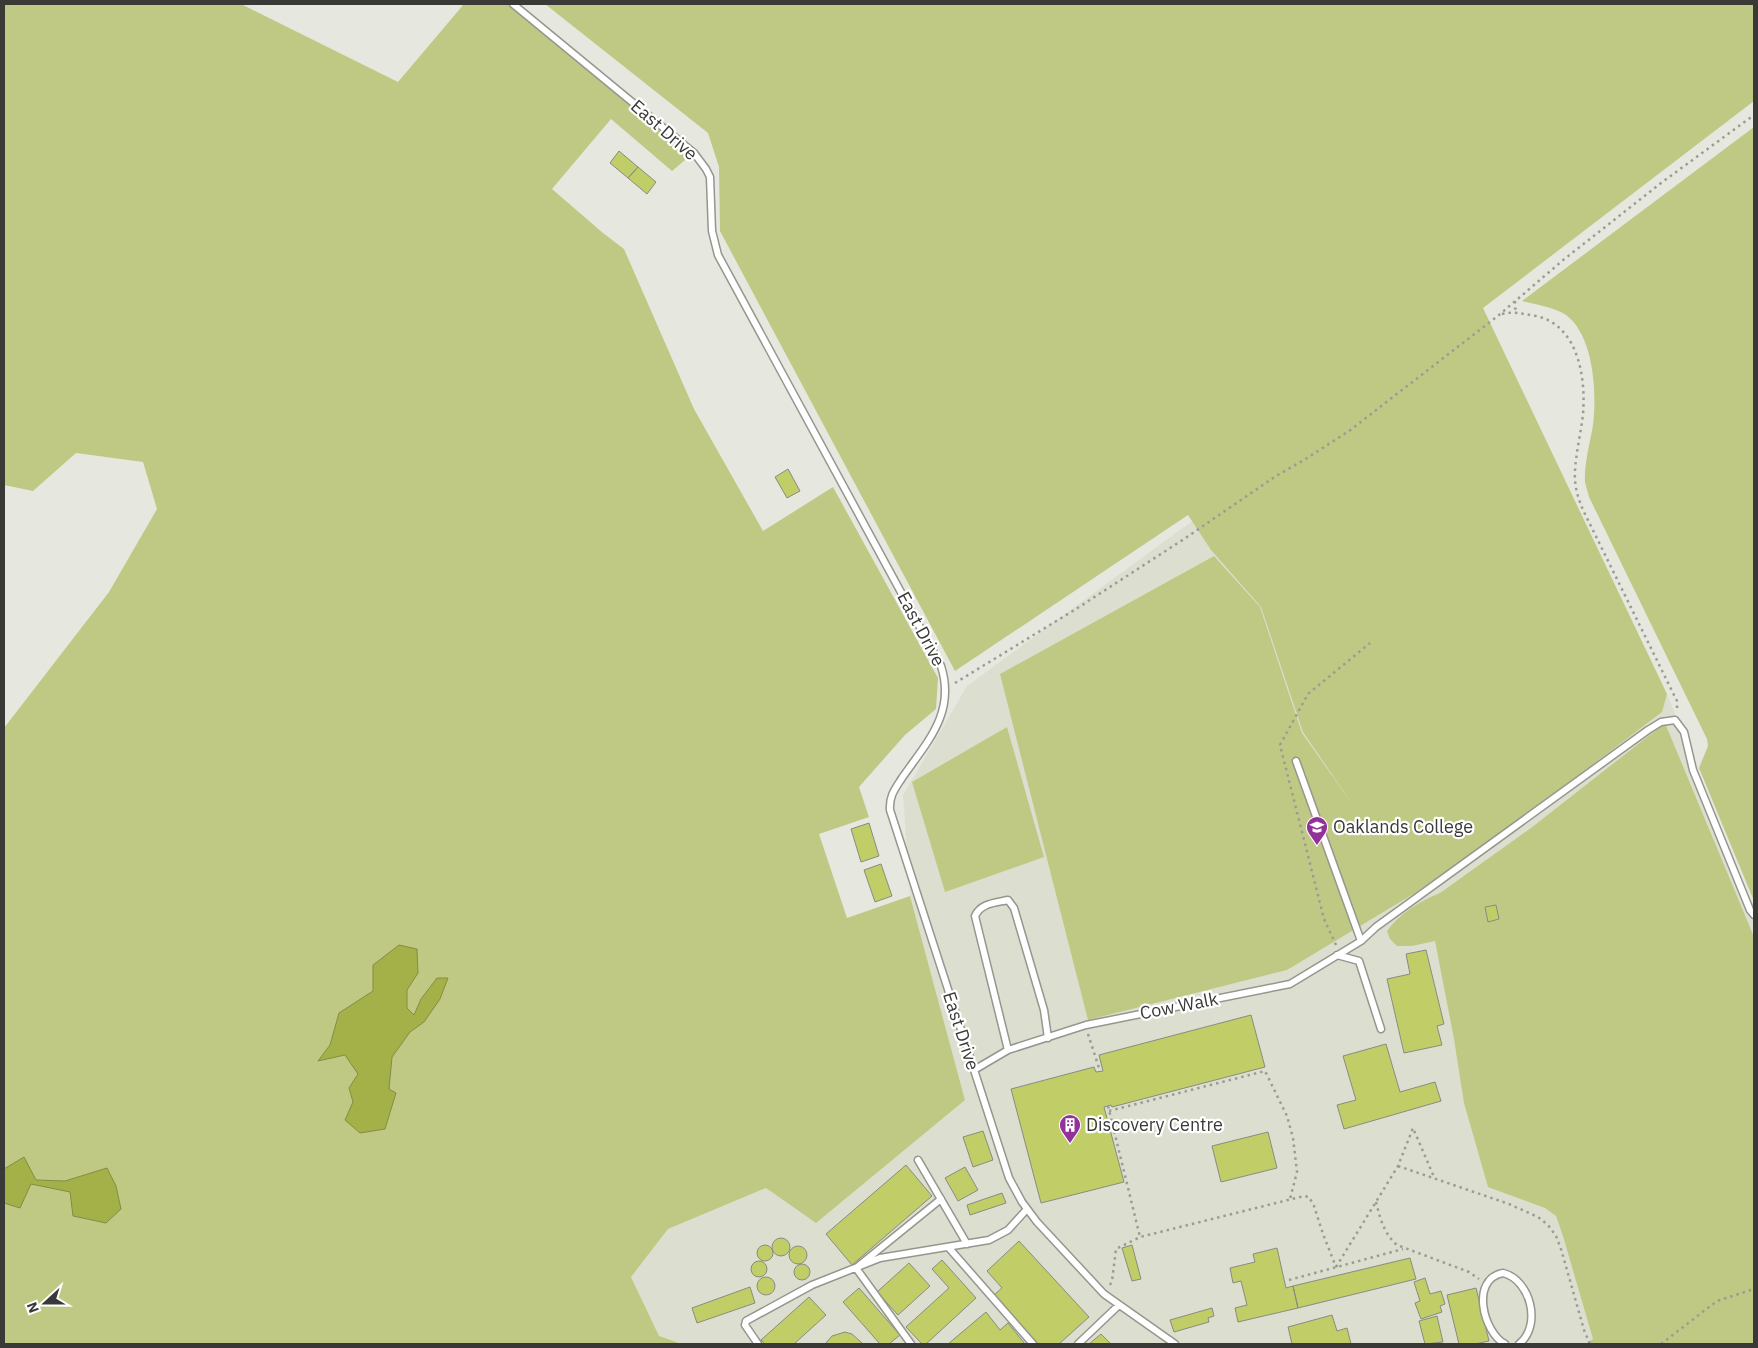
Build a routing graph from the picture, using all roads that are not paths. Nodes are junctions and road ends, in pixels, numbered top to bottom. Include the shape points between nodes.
1 (513, 4) edge
2 (1296, 761) dead end
3 (1754, 915) edge
4 (1361, 941) junction
5 (1336, 955) junction
6 (1381, 1029) dead end
7 (1048, 1038) junction
8 (1008, 1050) junction
9 (974, 1070) junction
10 (918, 1160) dead end
11 (941, 1198) junction
12 (1027, 1209) junction
13 (967, 1244) junction
14 (949, 1248) junction
15 (856, 1268) junction
16 (1119, 1305) junction
17 (758, 1344) edge
18 (910, 1344) edge
19 (1033, 1344) edge
20 (1078, 1344) edge
21 (1175, 1344) edge
22 (1505, 1344) edge
23 (1519, 1344) edge

1 - 9 lane, East Drive via 694,153 706,169 710,177 712,231 718,255 942,666 947,686 943,713 934,733 889,801
2 - 4 lane
3 - 4 lane, Cow Walk via 1693,770 1684,732 1675,720 1661,722 1648,730
4 - 5 lane, Cow Walk
5 - 6 lane via 1359,961
5 - 7 lane, Cow Walk via 1290,984 1086,1025
7 - 8 lane, Cow Walk
7 - 8 lane via 1044,1010 1014,908 1008,900 983,906 975,916
8 - 9 lane, Cow Walk
9 - 12 lane, East Drive via 1009,1178
10 - 11 lane
11 - 13 lane
11 - 15 lane
12 - 13 lane via 1008,1230 989,1240
12 - 16 lane, East Drive via 1104,1294
13 - 14 lane
14 - 15 lane via 880,1258
14 - 19 lane
15 - 17 lane via 812,1285 749,1318 746,1325
15 - 18 lane
16 - 20 lane
16 - 21 lane, East Drive
22 - 23 lane via 1494,1333 1486,1315 1483,1292 1485,1284 1493,1276 1503,1273 1516,1278 1527,1294 1532,1319 1526,1337

